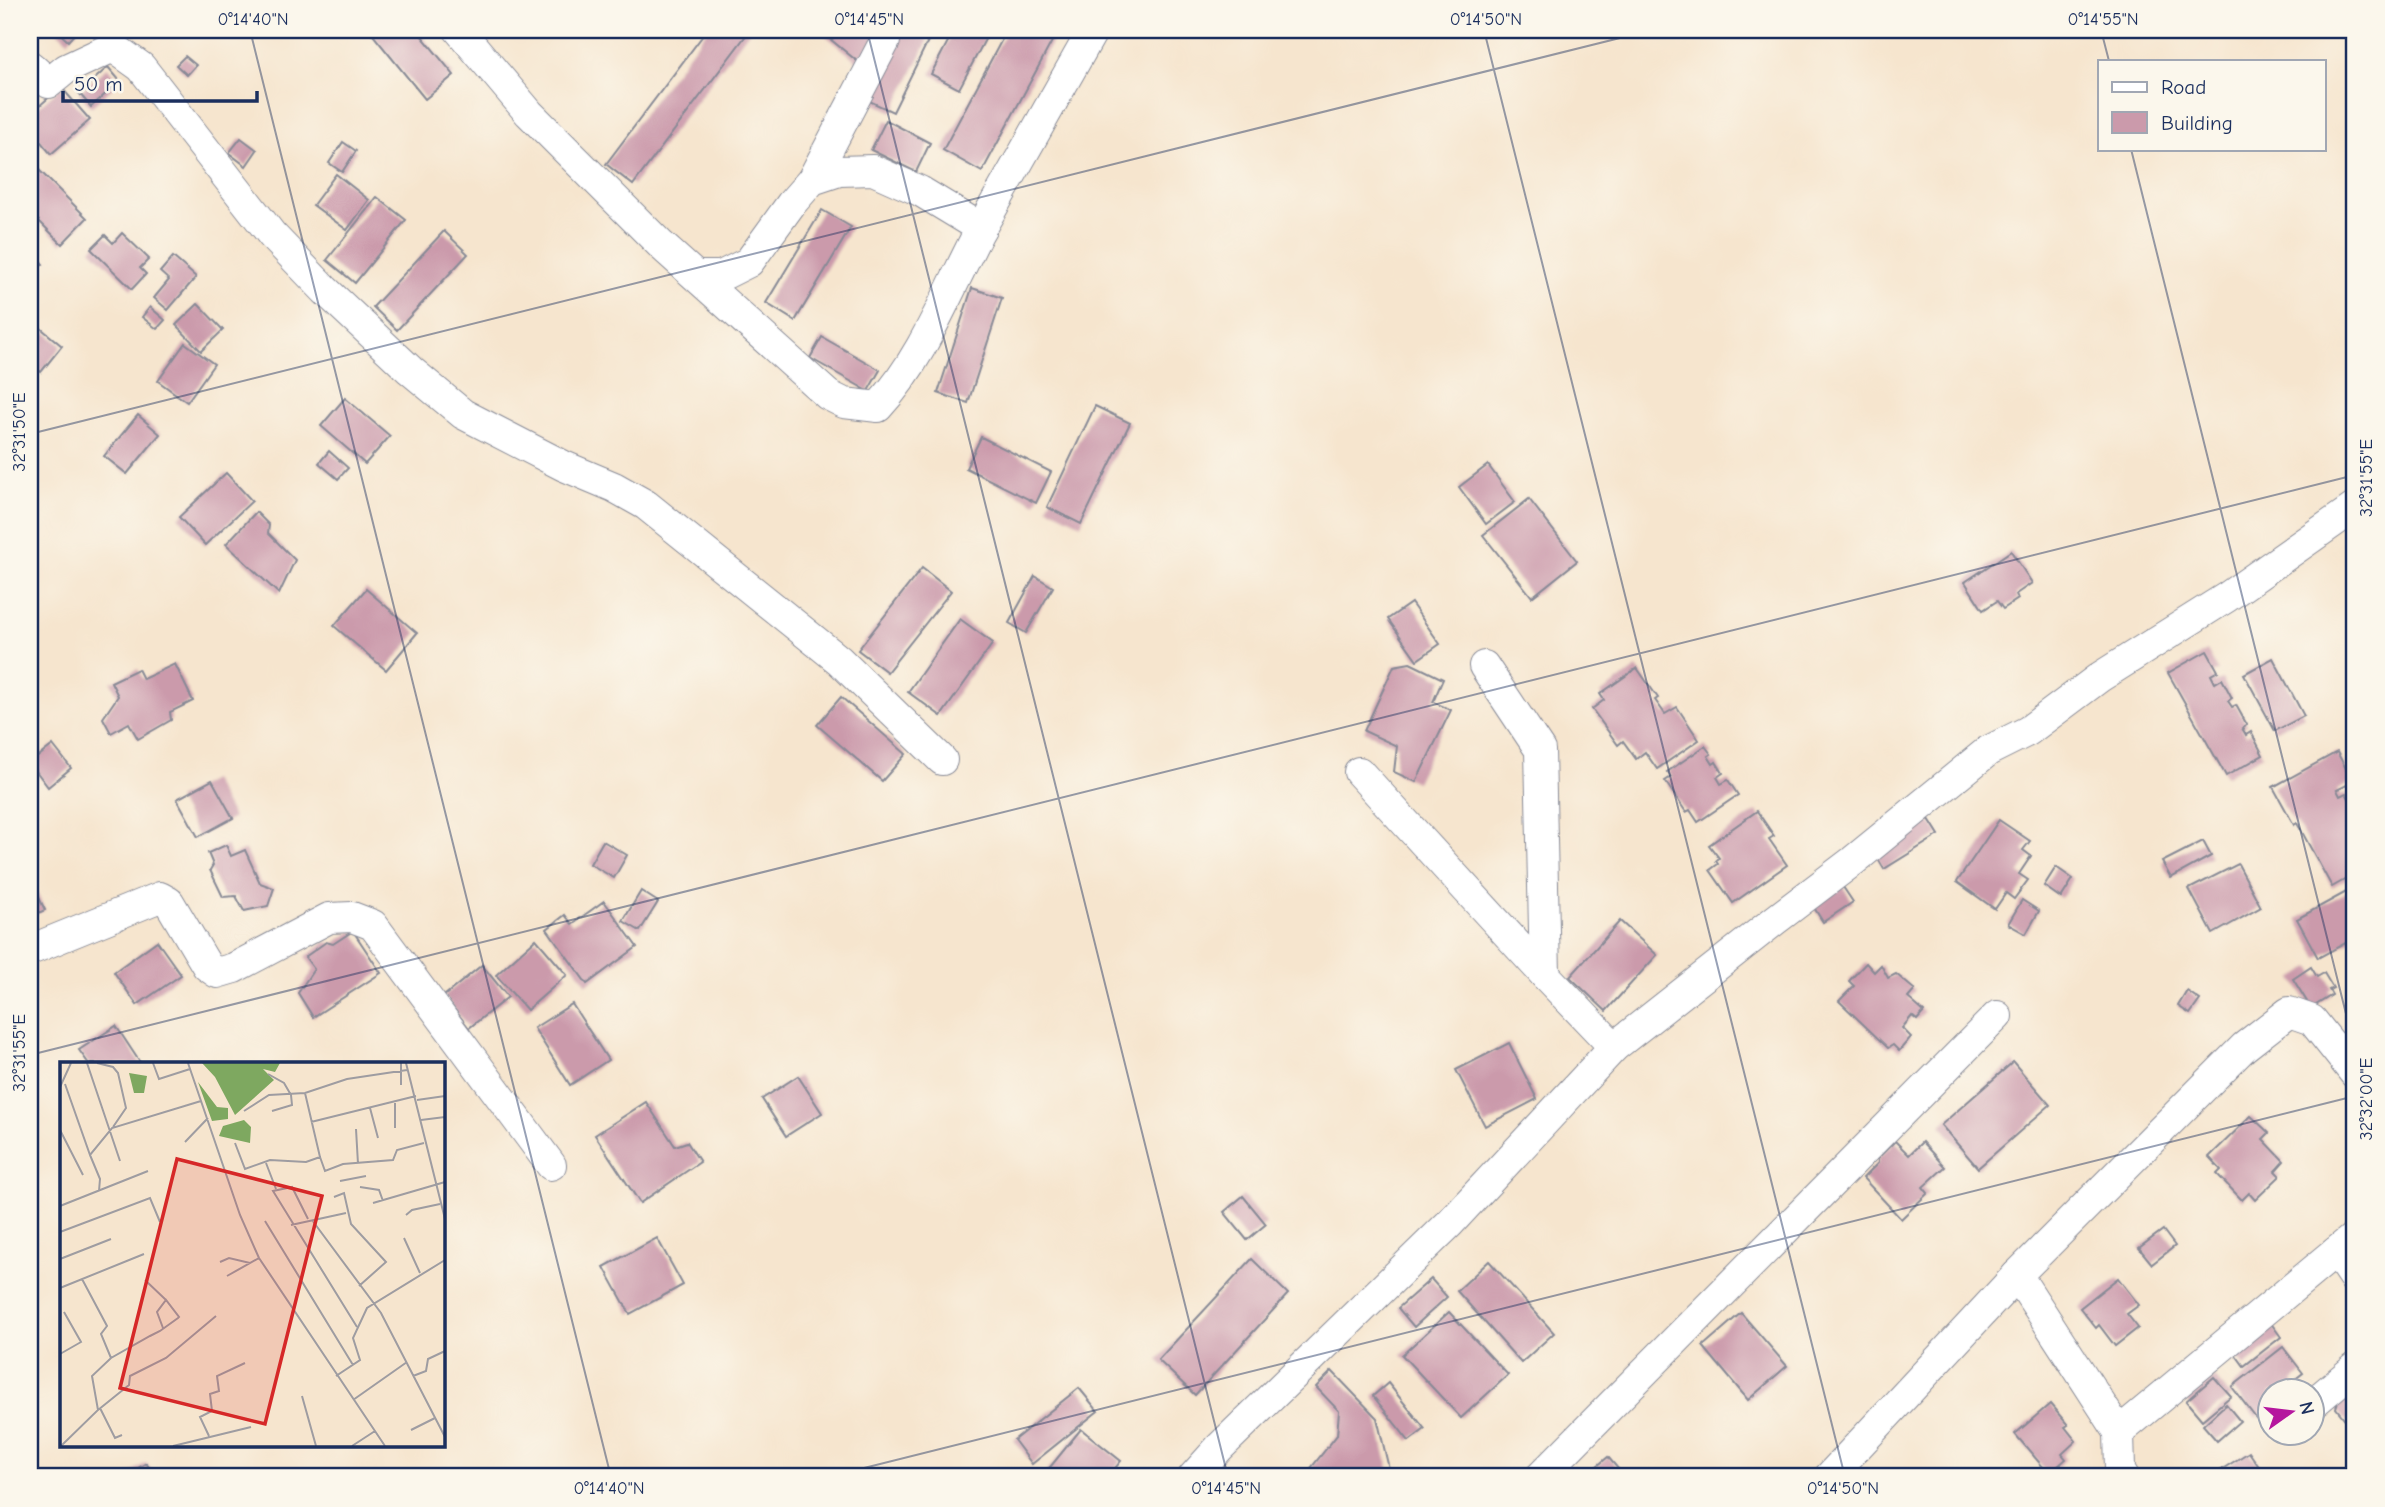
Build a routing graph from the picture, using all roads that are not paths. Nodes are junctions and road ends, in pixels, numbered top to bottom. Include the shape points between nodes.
1 (459, 30) edge
2 (1093, 30) edge
3 (885, 41) dead end
4 (30, 66) edge
5 (812, 180) junction
6 (981, 228) junction
7 (696, 276) junction
8 (2355, 507) edge
9 (1484, 666) dead end
10 (942, 760) dead end
11 (1359, 772) dead end
12 (30, 950) edge
13 (1545, 975) junction
14 (1997, 1016) dead end
15 (2344, 1037) edge
16 (1614, 1047) junction
17 (2355, 1074) edge
18 (551, 1165) dead end
19 (2346, 1244) edge
20 (2017, 1275) junction
21 (2355, 1279) edge
22 (2355, 1368) edge
23 (2326, 1392) edge
24 (2119, 1433) junction
25 (2119, 1475) edge
26 (1193, 1477) edge
27 (1540, 1477) edge
28 (1829, 1477) edge

1 - 7 street via 547,131
2 - 6 street
3 - 5 street
4 - 10 street via 48,83 66,69 113,47 141,67 272,235 410,370 463,414 646,505 839,660
5 - 6 street via 839,171 873,170 920,191
5 - 7 street via 748,261 720,276
6 - 7 street via 938,315 895,389 878,407 844,403 828,395
8 - 16 street via 2227,597 2100,677 2028,731 1988,751
9 - 13 street via 1540,750
11 - 13 street
12 - 18 street via 160,897 169,902 207,966 217,973 330,918 352,916 373,925
13 - 16 street
14 - 27 street
15 - 17 street
15 - 20 street via 2288,1012 2244,1047
16 - 26 street via 1449,1224
19 - 21 street
19 - 24 street
20 - 24 street
20 - 28 street
22 - 23 street
24 - 25 street

